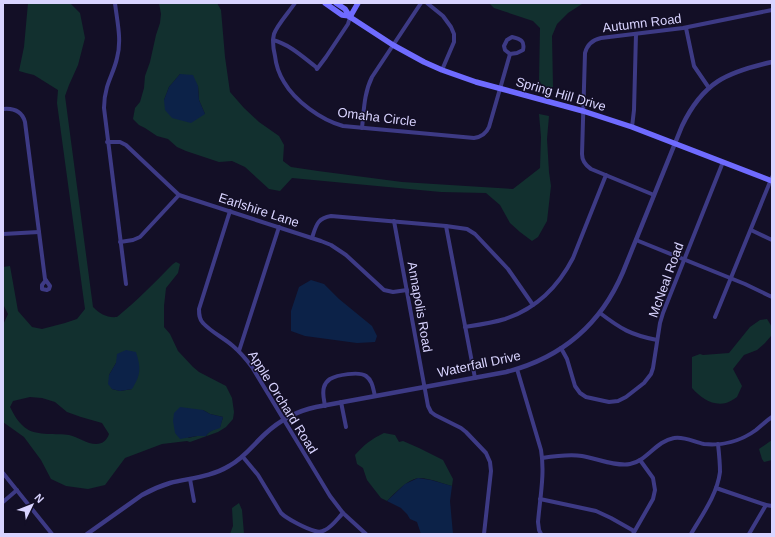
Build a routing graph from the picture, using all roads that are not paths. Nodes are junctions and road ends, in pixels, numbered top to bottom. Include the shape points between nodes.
1 (115, 3) edge
2 (294, 3) edge
3 (325, 3) edge
4 (336, 3) edge
5 (358, 3) edge
6 (421, 3) edge
7 (427, 3) edge
8 (772, 10) edge
9 (350, 16) junction
10 (686, 28) junction
11 (636, 34) junction
12 (273, 40) junction
13 (393, 45) junction
14 (510, 54) junction
15 (772, 62) edge
16 (442, 70) junction
17 (500, 88) junction
18 (709, 88) junction
19 (3, 109) edge
20 (583, 111) junction
21 (632, 126) junction
22 (362, 128) junction
23 (107, 142) junction
24 (675, 143) junction
25 (723, 162) junction
26 (606, 175) junction
27 (771, 180) edge
28 (179, 195) junction
29 (654, 195) junction
30 (230, 211) junction
31 (394, 221) junction
32 (446, 226) junction
33 (279, 227) junction
34 (750, 230) junction
35 (39, 232) junction
36 (3, 234) edge
37 (312, 238) junction
38 (636, 240) junction
39 (772, 240) edge
40 (120, 242) junction
41 (684, 260) junction
42 (731, 278) junction
43 (46, 280) dead end
44 (126, 284) dead end
45 (406, 290) junction
46 (772, 297) edge
47 (533, 305) junction
48 (600, 313) junction
49 (715, 317) dead end
50 (465, 327) junction
51 (657, 340) junction
52 (561, 348) junction
53 (239, 351) junction
54 (517, 369) junction
55 (475, 378) junction
56 (425, 387) junction
57 (375, 396) junction
58 (342, 402) junction
59 (325, 406) junction
60 (772, 416) edge
61 (284, 419) junction
62 (346, 427) dead end
63 (718, 444) junction
64 (243, 457) junction
65 (542, 458) junction
66 (640, 460) junction
67 (3, 473) edge
68 (190, 479) junction
69 (716, 488) junction
70 (17, 490) junction
71 (540, 499) junction
72 (194, 501) dead end
73 (3, 502) edge
74 (766, 504) junction
75 (772, 506) edge
76 (343, 513) junction
77 (633, 532) edge
78 (52, 534) edge
79 (87, 534) edge
80 (366, 534) edge
81 (484, 534) edge
82 (541, 534) edge
83 (691, 534) edge
84 (749, 534) edge

1 - 23 street via 119,48 104,101
2 - 12 street via 274,33
3 - 9 main road, Spring Hill Drive via 342,15
4 - 9 main road, Spring Hill Drive
5 - 9 main road
6 - 13 street
7 - 16 street via 443,16 454,34 454,42
8 - 10 street, Autumn Road
9 - 12 street via 348,24 317,69 291,49
9 - 13 main road, Spring Hill Drive
10 - 11 street, Autumn Road
10 - 18 street via 694,66
11 - 20 street, Autumn Road via 597,39 588,46 585,53
11 - 21 street
12 - 22 street, Omaha Circle via 279,72 286,86 305,105 328,121 342,126
13 - 16 main road, Spring Hill Drive
13 - 22 street via 369,83
14 - 14 street, Omaha Circle via 504,46 512,37 518,38 524,45 523,50
14 - 17 street, Omaha Circle
15 - 18 street, Waterfall Drive via 734,72
16 - 17 main road, Spring Hill Drive
17 - 20 main road, Spring Hill Drive
17 - 22 street, Omaha Circle via 489,127 485,134 478,137
18 - 24 street, Waterfall Drive via 690,110
19 - 35 street via 17,110 25,122
20 - 21 main road, Spring Hill Drive
20 - 26 street, Autumn Road via 583,161 590,169
21 - 24 main road, Spring Hill Drive
23 - 28 street, Earlshire Lane via 120,142 126,145
23 - 40 street
24 - 25 main road, Spring Hill Drive
24 - 29 street, Waterfall Drive
25 - 27 main road, Spring Hill Drive
25 - 41 street, McNeal Road
26 - 29 street, Autumn Road
26 - 47 street via 568,267 552,288
27 - 34 street
28 - 30 street, Earlshire Lane
28 - 40 street via 140,237
29 - 38 street, Waterfall Drive
30 - 33 street, Earlshire Lane
30 - 53 street, Apple Orchard Road via 199,316 203,323
31 - 32 street
31 - 37 street via 326,216 317,224
31 - 45 street, Annapolis Road
32 - 47 street via 463,228 475,234 508,269
32 - 50 street
33 - 37 street, Earlshire Lane
33 - 53 street
34 - 39 street
34 - 42 street
35 - 36 street
35 - 43 street
37 - 45 street, Earlshire Lane via 331,245 346,255 384,290
38 - 41 street
38 - 48 street, Waterfall Drive via 619,282
40 - 44 street
41 - 42 street
41 - 51 street, McNeal Road via 663,314
42 - 46 street
42 - 49 street
45 - 56 street, Annapolis Road
47 - 50 street via 506,318
48 - 51 street via 632,334
48 - 52 street, Waterfall Drive via 580,334
50 - 55 street
51 - 52 street, McNeal Road via 653,368 647,379 626,397 614,402 580,394 575,386 568,359
52 - 54 street, Waterfall Drive via 539,361
53 - 61 street, Apple Orchard Road via 252,367
54 - 55 street, Waterfall Drive
54 - 65 street
55 - 56 street, Waterfall Drive
56 - 57 street, Waterfall Drive
56 - 81 street, Annapolis Road via 431,412 464,430 488,457 491,471
57 - 58 street, Waterfall Drive
57 - 59 street via 367,377 349,374 334,377 324,387
58 - 59 street, Waterfall Drive
58 - 62 street
59 - 61 street, Waterfall Drive
60 - 63 street via 747,436 733,442
61 - 64 street, Waterfall Drive
61 - 76 street, Apple Orchard Road
63 - 66 street via 673,438
63 - 69 street via 720,472
64 - 68 street, Waterfall Drive via 221,471
64 - 76 street via 286,518 319,532 328,528
65 - 66 street via 580,456 625,465
65 - 71 street
66 - 77 street via 653,478 655,490 653,499
67 - 70 street
68 - 72 street
68 - 79 street, Waterfall Drive via 169,483 142,495
69 - 74 street
69 - 83 street
70 - 73 street
70 - 78 street
71 - 77 street via 596,512
71 - 82 street via 538,522
74 - 75 street
74 - 84 street
76 - 80 street, Apple Orchard Road

